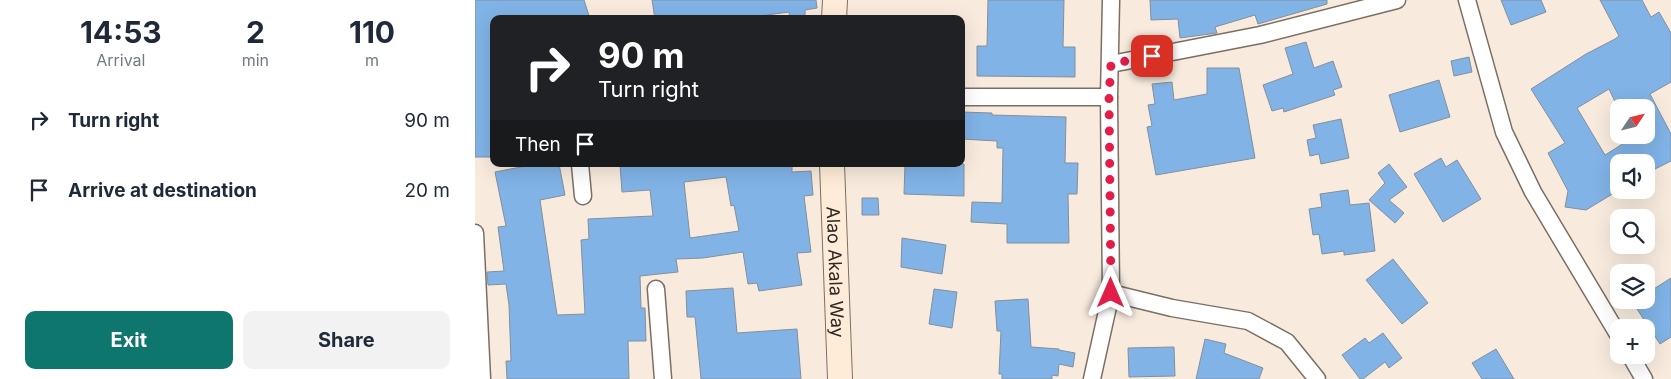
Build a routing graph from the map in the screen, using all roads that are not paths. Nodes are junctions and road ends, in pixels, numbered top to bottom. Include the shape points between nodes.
1 (835, 0) edge
2 (1111, 0) edge
3 (1397, 0) edge
4 (1467, 0) edge
5 (1341, 7) edge
6 (834, 15) edge
7 (1111, 64) junction
8 (965, 97) edge
9 (1109, 97) junction
10 (580, 167) edge
11 (831, 167) edge
12 (583, 196) dead end
13 (475, 233) edge
14 (656, 289) dead end
15 (1111, 293) junction
16 (1610, 321) edge
17 (1636, 364) edge
18 (482, 379) edge
19 (663, 379) edge
20 (840, 379) edge
21 (1092, 379) edge
22 (1317, 379) edge
23 (1645, 379) edge

1 - 6 street
2 - 7 street
3 - 5 street
4 - 16 street via 1503,132 1533,192
5 - 7 street via 1260,36
7 - 9 street
8 - 9 street
9 - 15 street
10 - 12 street
11 - 20 street, Alao Akala Way
13 - 18 street
14 - 19 street
15 - 21 street
15 - 22 street via 1248,321 1287,342
17 - 23 street

